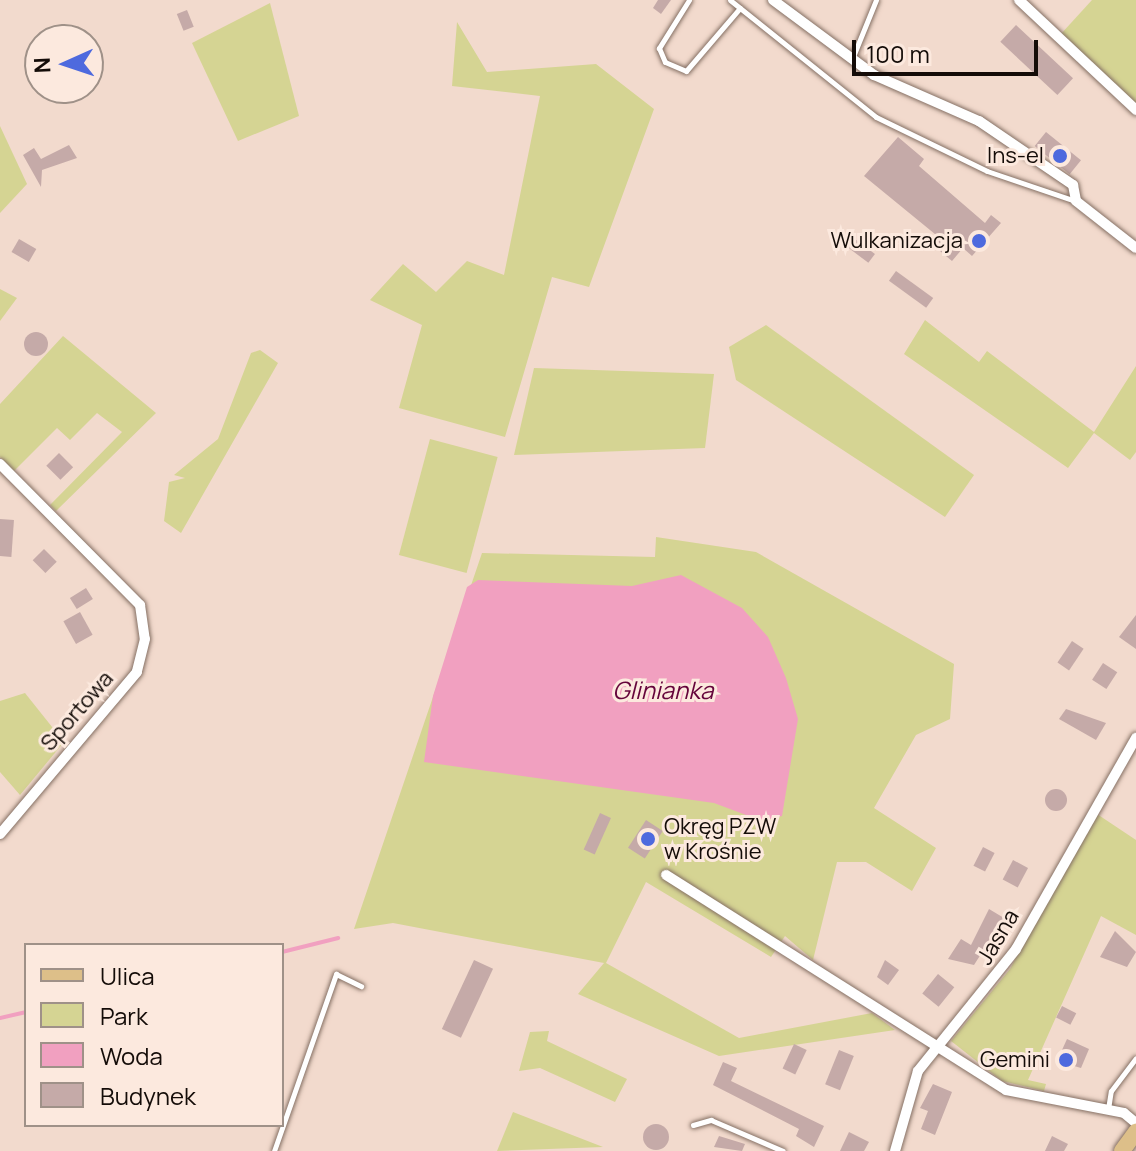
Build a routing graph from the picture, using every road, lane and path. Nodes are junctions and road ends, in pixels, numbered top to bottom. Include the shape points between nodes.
1 (689, 0) edge
2 (730, 0) edge
3 (773, 0) edge
4 (876, 0) edge
5 (1019, 0) edge
6 (740, 8) junction
7 (852, 59) junction
8 (1136, 110) edge
9 (1076, 201) junction
10 (1136, 248) edge
11 (0, 464) edge
12 (1136, 738) edge
13 (0, 834) edge
14 (666, 875) dead end
15 (361, 986) dead end
16 (933, 1047) junction
17 (1136, 1058) edge
18 (1108, 1110) junction
19 (284, 1122) edge
20 (1136, 1123) edge
21 (693, 1125) dead end
22 (282, 1127) edge
23 (1136, 1132) edge
24 (274, 1151) edge
25 (783, 1151) edge
26 (895, 1151) edge
27 (1122, 1151) edge

1 - 6 lane via 659,48 665,62 686,71
2 - 6 lane
3 - 7 street
4 - 7 lane
5 - 8 street
6 - 9 lane via 876,117 987,171
7 - 9 street via 979,121 1073,185
9 - 10 street
11 - 13 street, Sportowa via 140,605 145,639 137,672
12 - 16 street, Jasna via 1016,949
14 - 16 street
15 - 19 lane via 336,974
16 - 18 street via 1006,1090
16 - 26 street, Jasna via 908,1097
17 - 18 lane via 1111,1091
18 - 20 street
21 - 25 lane via 711,1120
22 - 24 lane
23 - 27 main road

